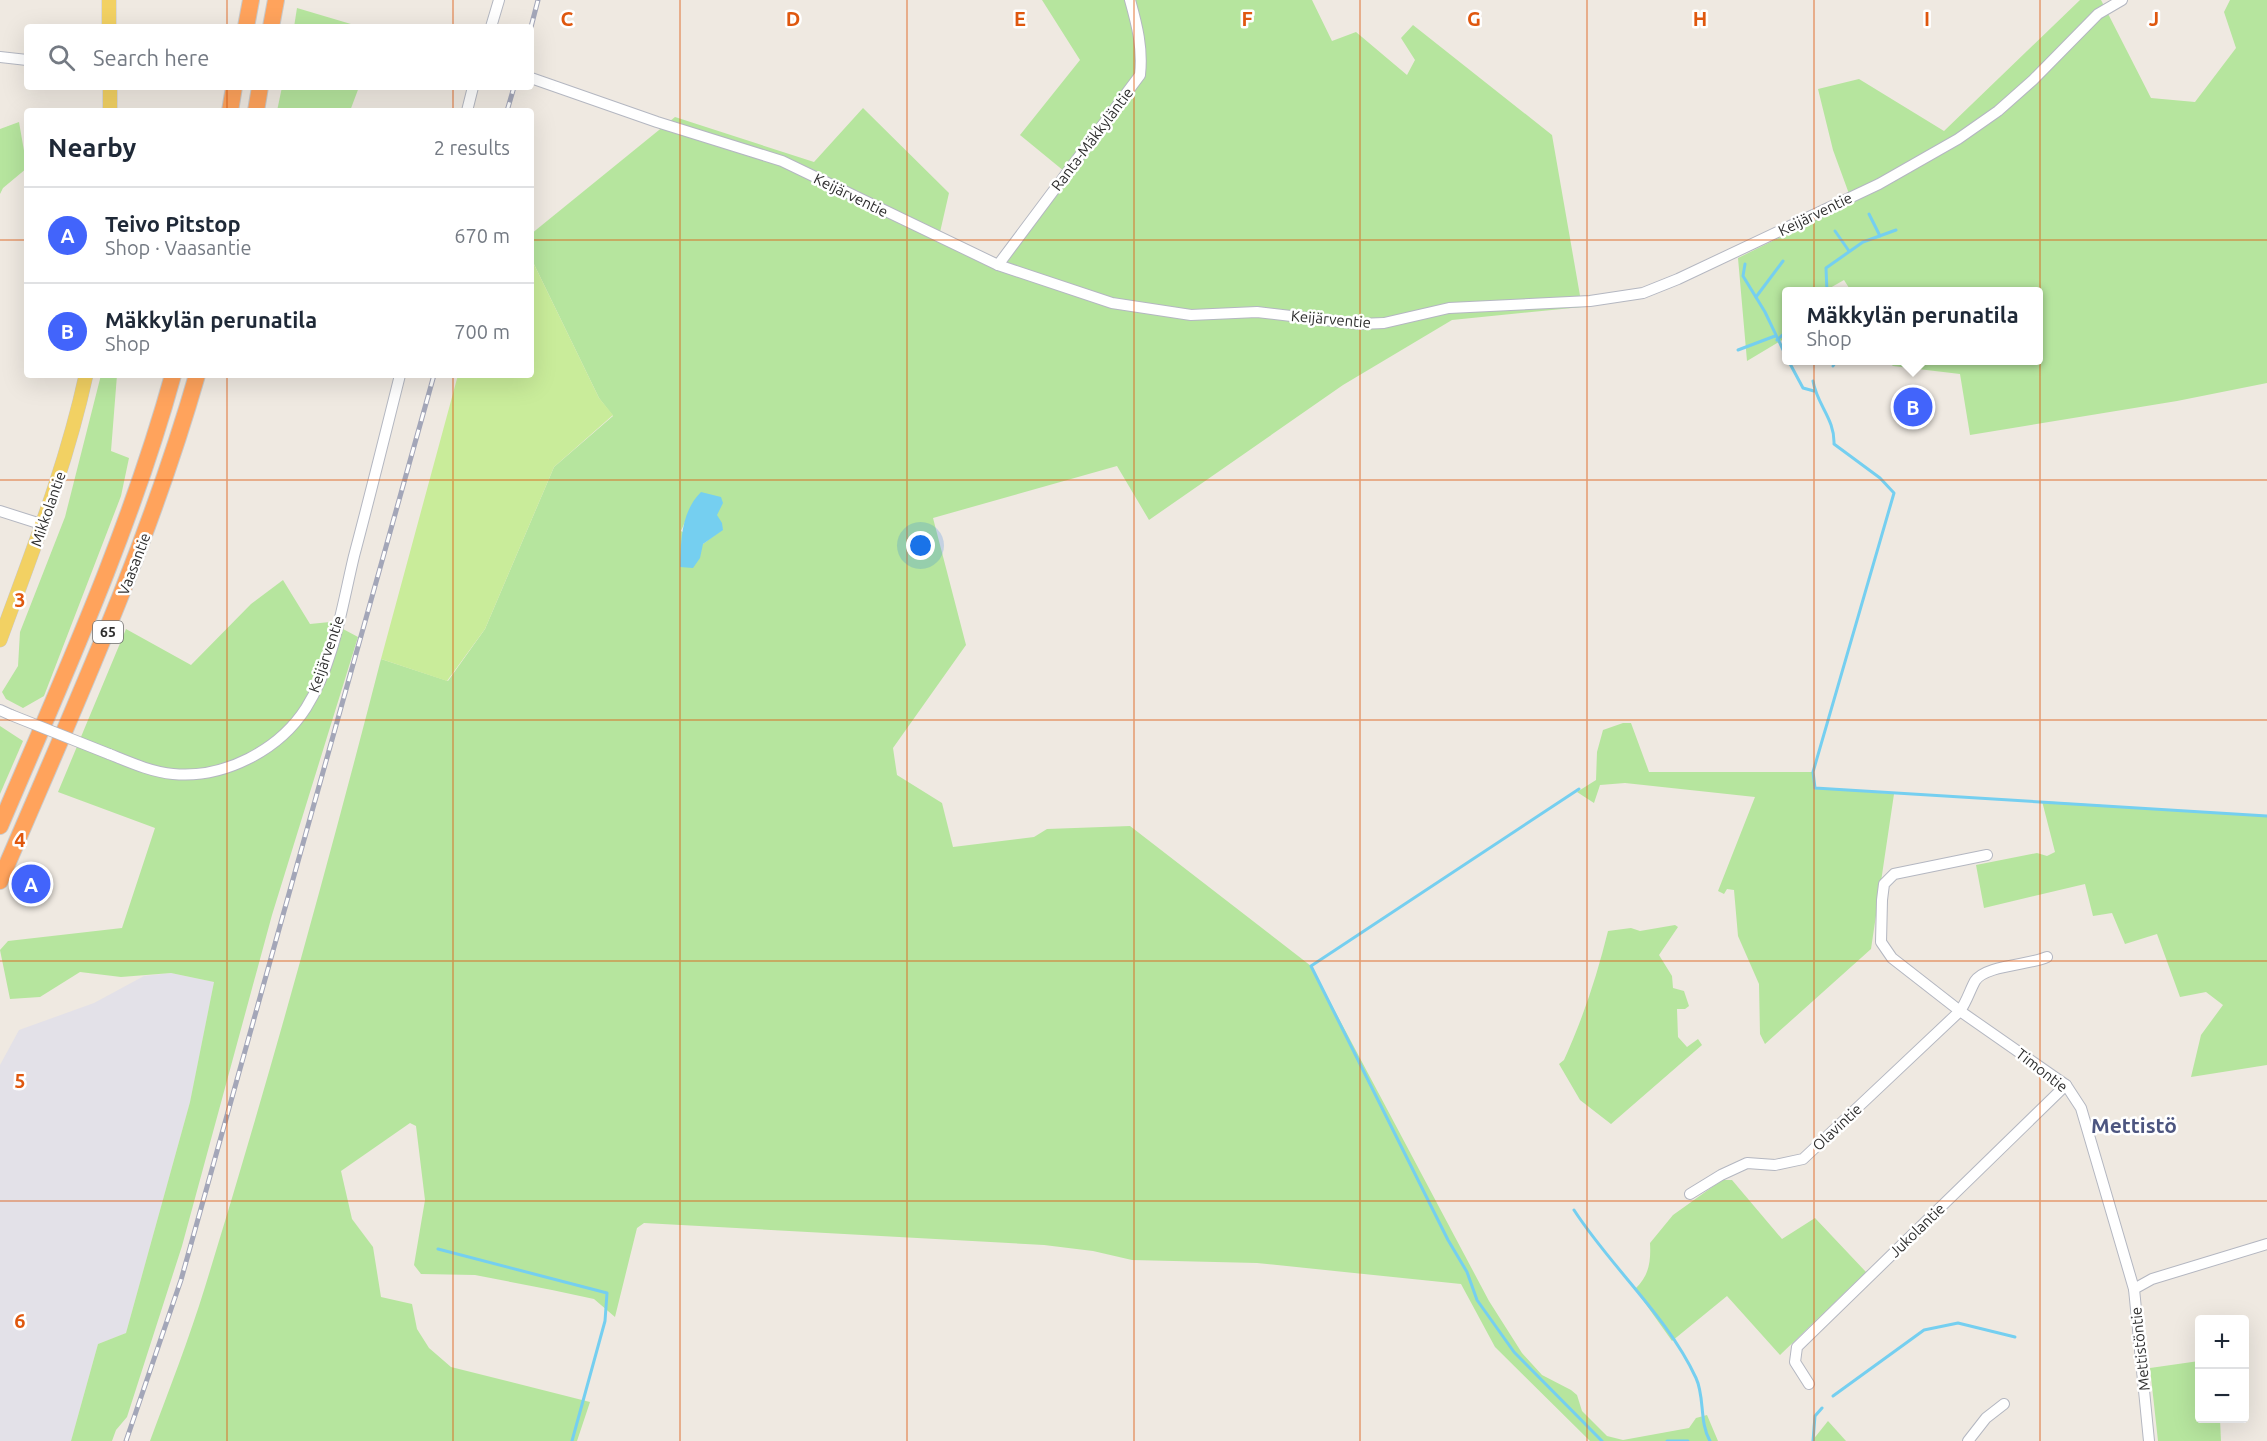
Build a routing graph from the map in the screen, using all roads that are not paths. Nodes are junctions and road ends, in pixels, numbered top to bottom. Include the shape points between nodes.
1 (109, 0) edge
2 (251, 0) edge
3 (276, 0) edge
4 (499, 0) edge
5 (1130, 0) edge
6 (2121, 0) edge
7 (110, 24) edge
8 (247, 24) edge
9 (272, 24) edge
10 (491, 24) edge
11 (0, 57) edge
12 (24, 60) edge
13 (534, 79) edge
14 (110, 90) edge
15 (234, 90) edge
16 (260, 90) edge
17 (472, 90) edge
18 (110, 108) edge
19 (230, 108) edge
20 (256, 108) edge
21 (468, 108) edge
22 (998, 265) junction
23 (85, 378) edge
24 (172, 378) edge
25 (196, 378) edge
26 (399, 378) edge
27 (0, 511) edge
28 (44, 525) junction
29 (0, 639) edge
30 (0, 710) edge
31 (0, 826) edge
32 (1987, 855) dead end
33 (0, 881) edge
34 (2047, 957) dead end
35 (1960, 1011) junction
36 (2066, 1085) junction
37 (1690, 1194) dead end
38 (2266, 1246) edge
39 (2134, 1289) junction
40 (1809, 1384) dead end
41 (2004, 1404) dead end
42 (1968, 1441) edge
43 (2149, 1441) edge

1 - 7 main road
2 - 8 highway
3 - 9 highway
4 - 10 street
5 - 22 street, Ranta-Mäkkyläntie via 1140,40 1140,75
6 - 22 street, Keijärventie via 2098,14 1998,111 1958,139 1879,184 1643,293 1590,301 1449,308 1384,323 1359,324 1257,312 1191,315 1112,303
11 - 12 street
13 - 22 street, Keijärventie via 782,161
14 - 18 main road
15 - 19 highway
16 - 20 highway
17 - 21 street
23 - 28 main road, Mikkolantie via 65,462
24 - 31 highway, Vaasantie / 65 via 114,556
25 - 33 highway, Vaasantie / 65 via 142,543 102,647
26 - 30 street, Keijärventie, bridge via 333,643 314,692 298,718 279,738 234,765 194,774 155,771
27 - 28 street
28 - 29 main road, Mikkolantie
32 - 35 street, Timontie via 1894,874 1884,884 1881,942 1892,958
34 - 35 street via 1992,970 1976,979
35 - 36 street, Timontie
35 - 37 street, Olavintie via 1803,1159 1775,1165 1747,1163
36 - 39 street, Timontie via 2081,1108
36 - 40 street, Jukolantie via 1797,1347 1795,1362
38 - 39 street, Mettistöntie via 2152,1279
39 - 43 street, Mettistöntie
41 - 42 street via 1986,1418

